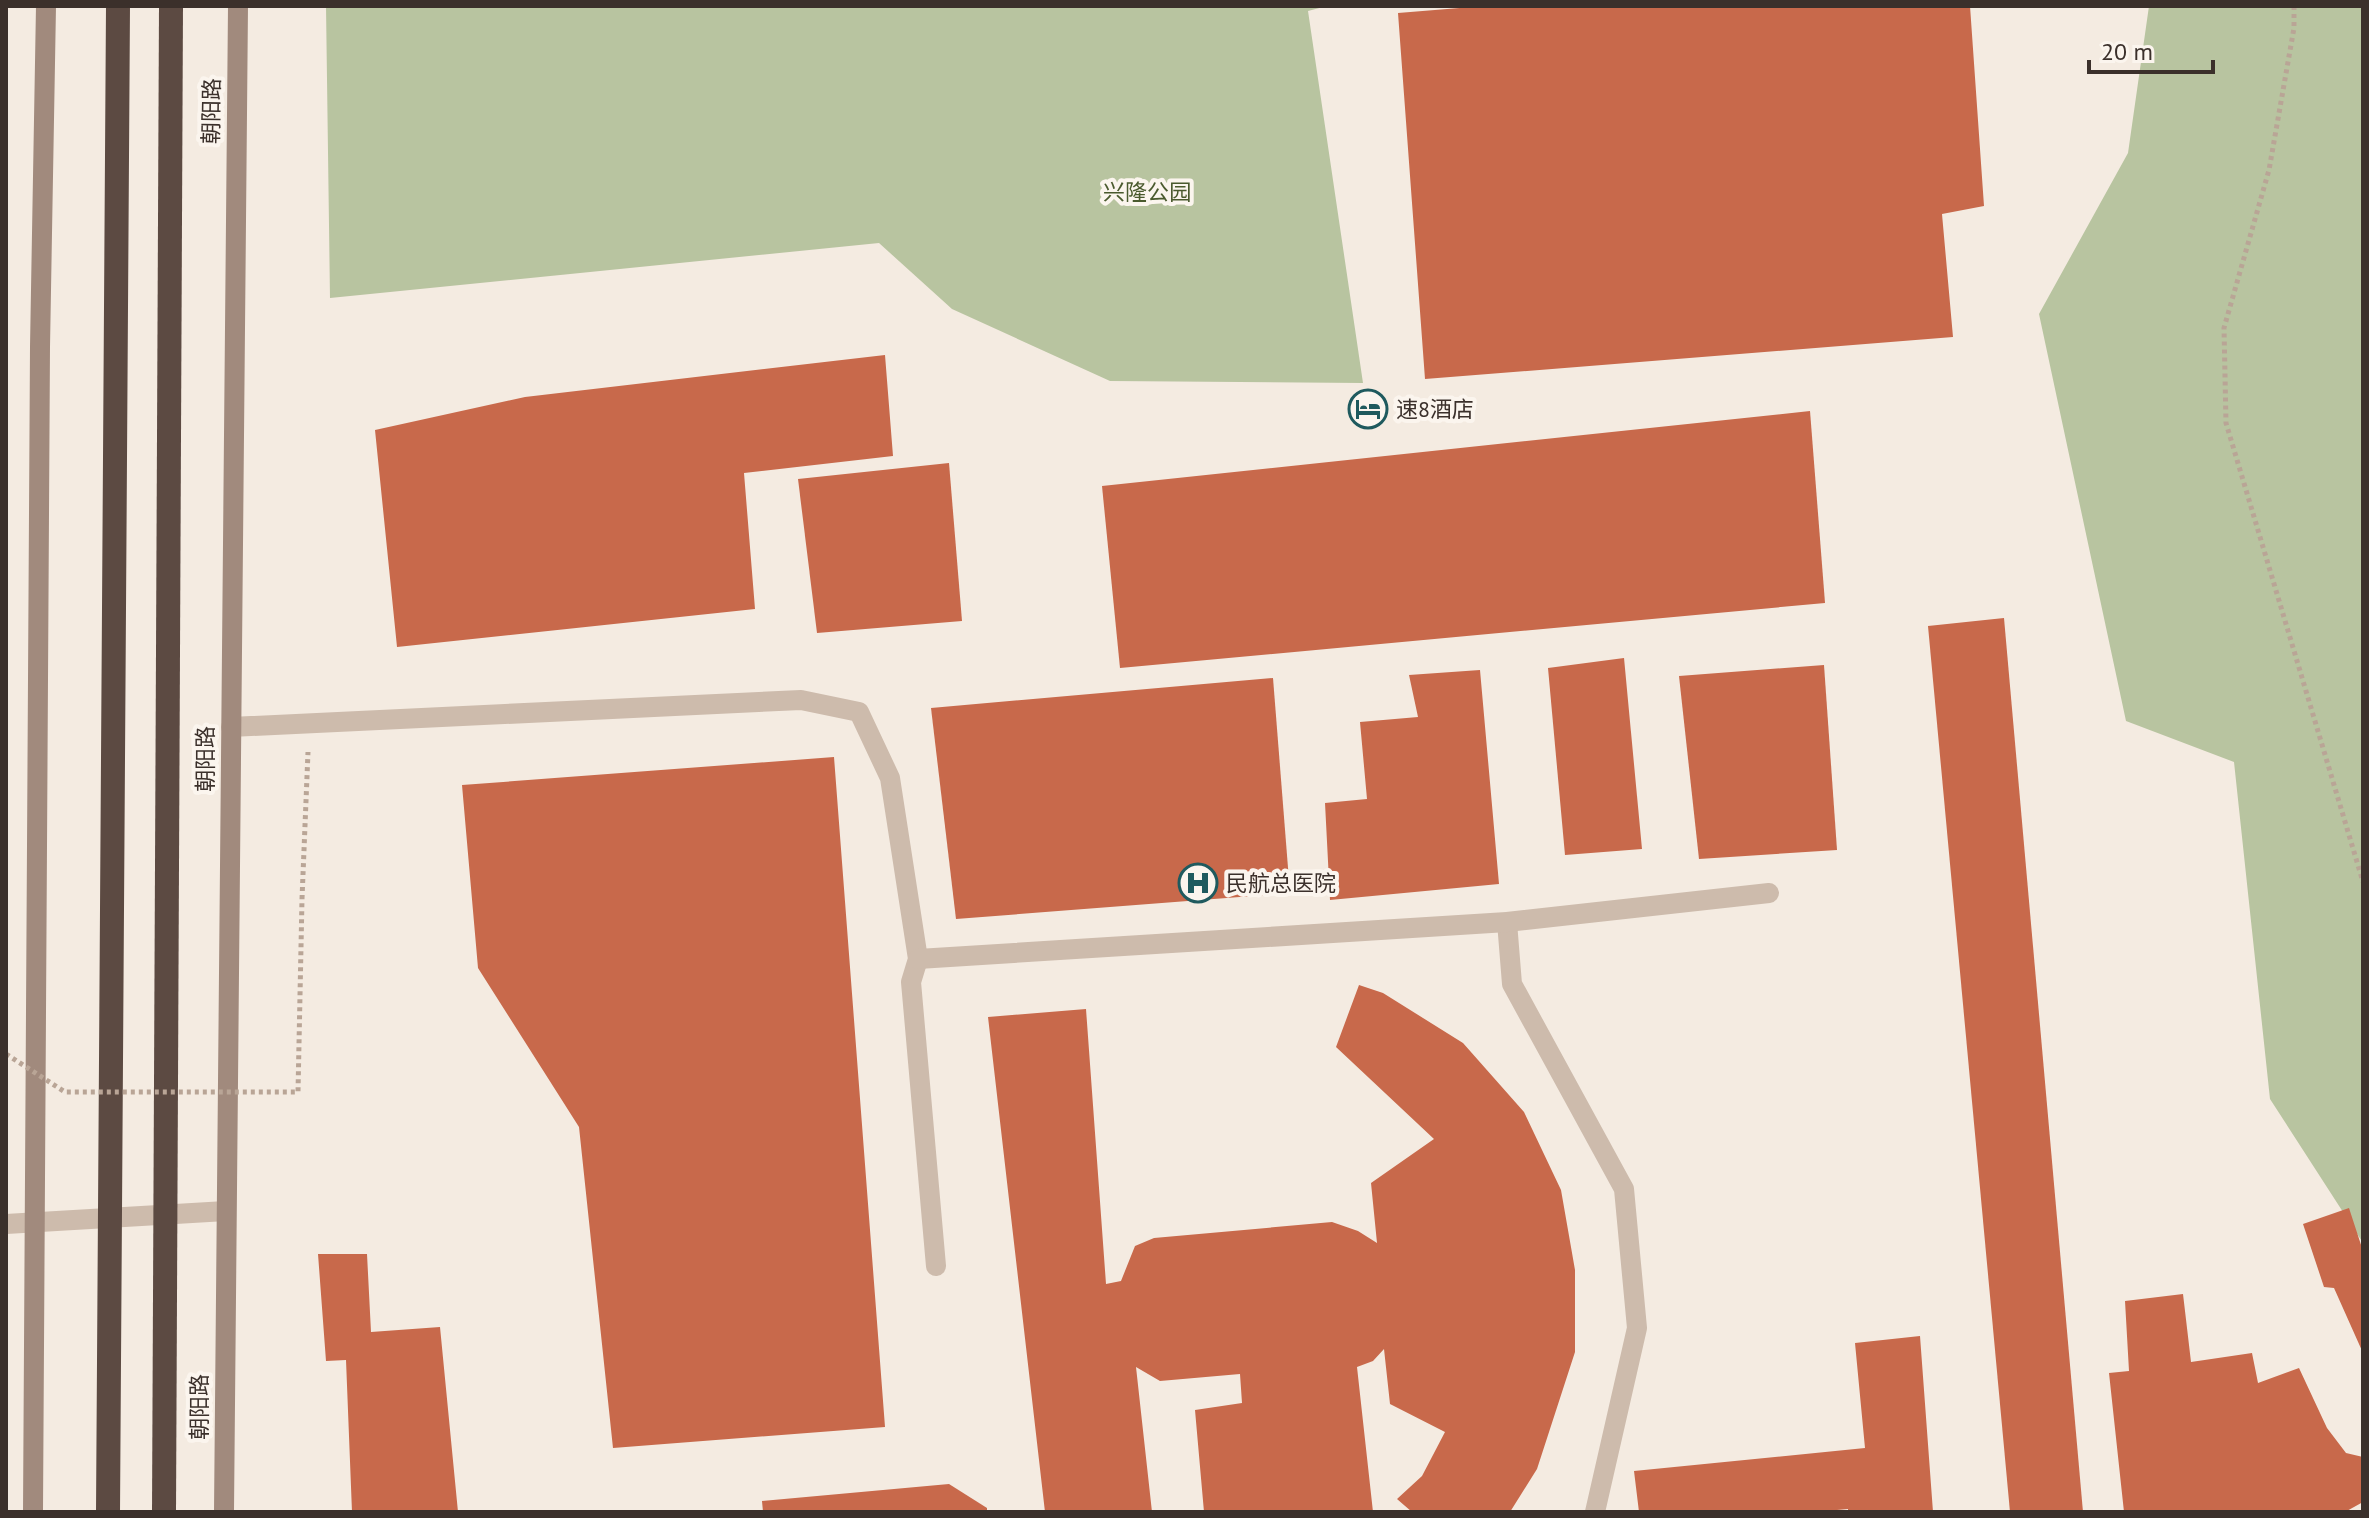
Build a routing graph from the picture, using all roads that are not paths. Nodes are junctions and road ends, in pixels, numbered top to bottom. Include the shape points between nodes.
1 (46, 6) edge
2 (118, 6) edge
3 (171, 6) edge
4 (238, 6) edge
5 (231, 727) junction
6 (1769, 893) dead end
7 (1507, 922) junction
8 (918, 959) junction
9 (226, 1211) junction
10 (167, 1215) junction
11 (110, 1219) junction
12 (35, 1223) junction
13 (6, 1224) edge
14 (936, 1266) dead end
15 (33, 1512) edge
16 (108, 1512) edge
17 (164, 1512) edge
18 (224, 1512) edge
19 (1595, 1512) edge

1 - 12 street
2 - 11 highway
3 - 10 highway, 朝阳路
4 - 5 street, 朝阳路
5 - 8 street via 801,700 859,712 890,778
5 - 9 street, 朝阳路
6 - 7 street
7 - 8 street
7 - 19 street via 1512,984 1624,1189 1637,1328
8 - 14 street via 911,982
9 - 10 street
9 - 18 street, 朝阳路
10 - 11 street
10 - 17 highway, 朝阳路
11 - 12 street
11 - 16 highway
12 - 13 street
12 - 15 street

